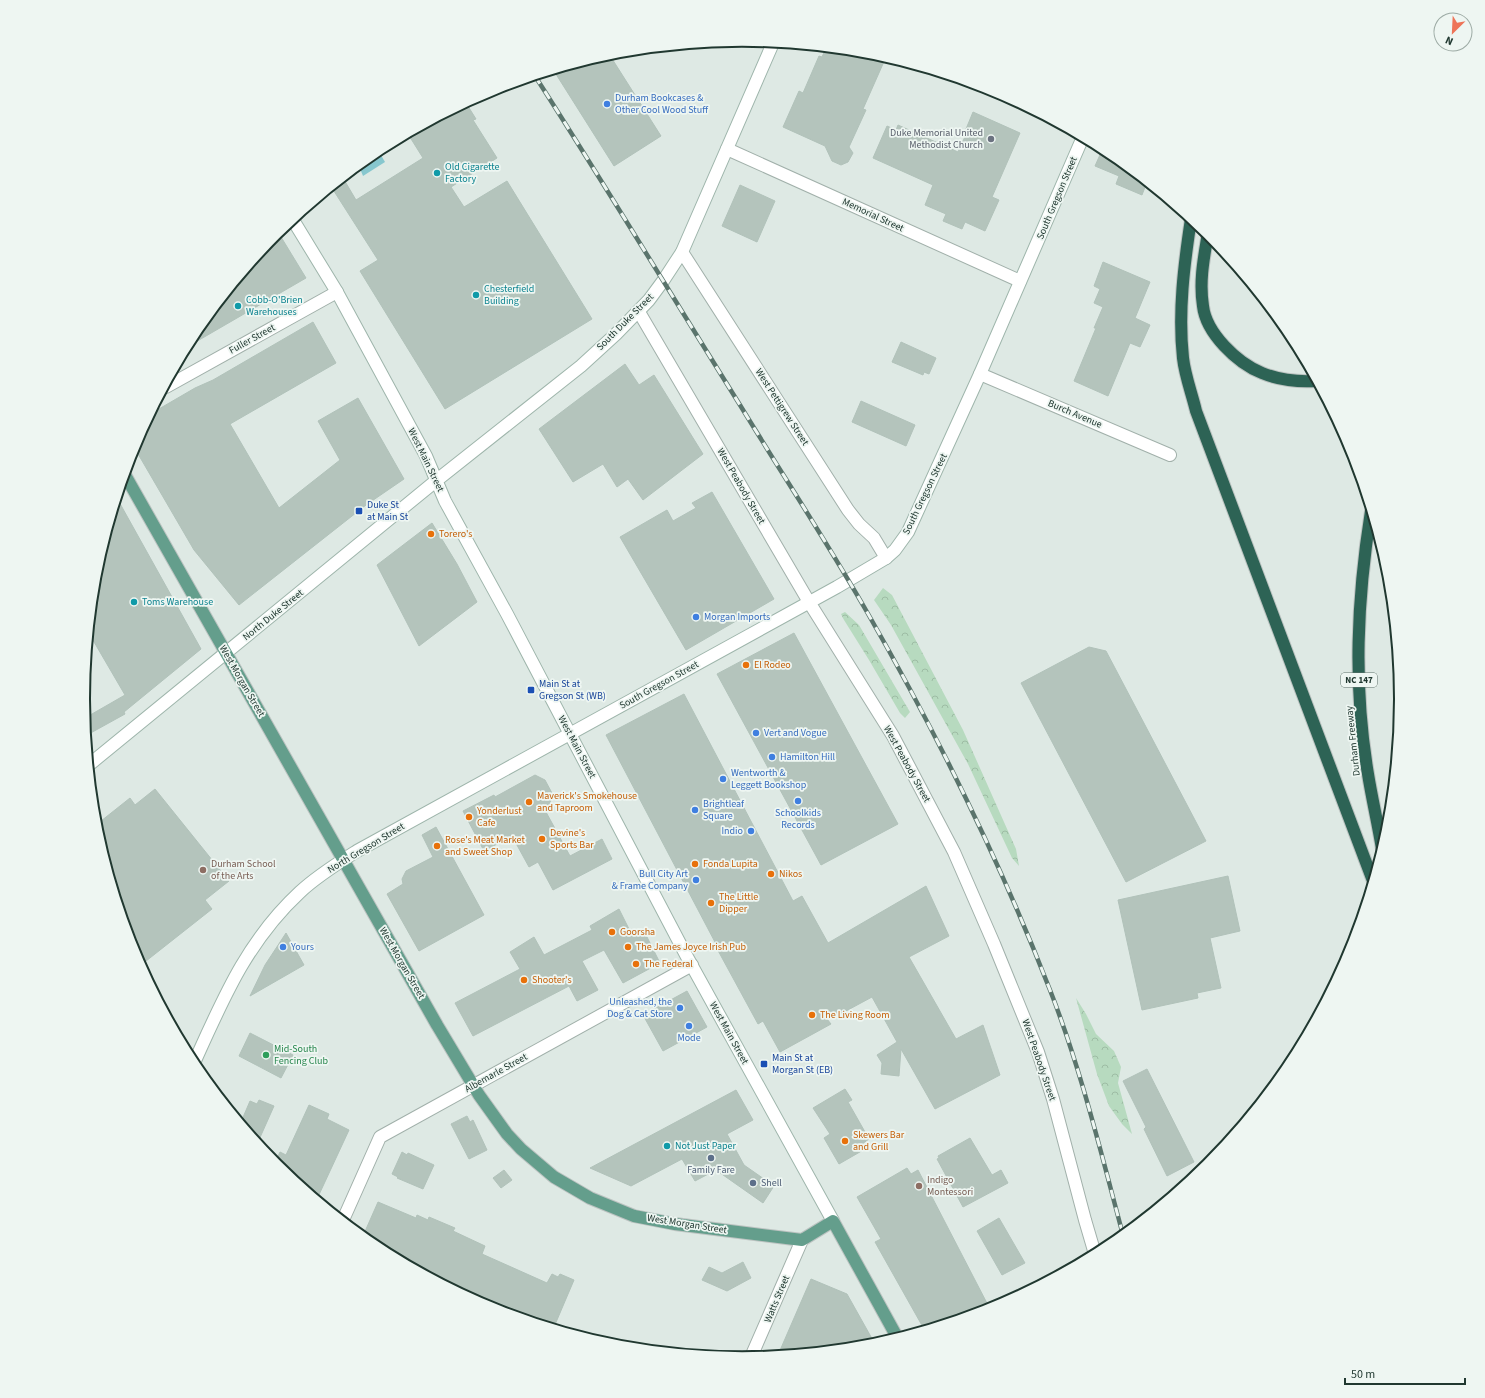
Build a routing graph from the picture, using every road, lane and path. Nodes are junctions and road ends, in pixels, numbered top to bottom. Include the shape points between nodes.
1 (771, 48) edge
2 (1081, 142) edge
3 (727, 149) junction
4 (296, 225) edge
5 (1190, 225) edge
6 (1207, 241) edge
7 (682, 252) junction
8 (1020, 281) junction
9 (337, 292) junction
10 (639, 312) junction
11 (980, 374) junction
12 (1311, 381) edge
13 (173, 382) edge
14 (1170, 455) dead end
15 (437, 480) junction
16 (128, 481) edge
17 (1370, 522) edge
18 (886, 558) junction
19 (809, 602) junction
20 (226, 654) junction
21 (570, 734) junction
22 (94, 761) edge
23 (1380, 836) edge
24 (343, 860) junction
25 (1370, 874) edge
26 (692, 965) junction
27 (197, 1056) edge
28 (473, 1085) junction
29 (345, 1215) edge
30 (833, 1221) junction
31 (802, 1240) junction
32 (1093, 1248) edge
33 (895, 1333) edge
34 (754, 1351) edge

1 - 3 main road, South Duke Street
2 - 8 main road, South Gregson Street
3 - 7 main road, South Duke Street
3 - 8 main road, Memorial Street
4 - 9 main road, West Main Street
5 - 25 highway via 1185,258 1181,324 1183,360 1196,411
6 - 12 highway via 1202,269 1203,308 1209,325 1218,338 1231,353 1261,373 1282,379
7 - 10 main road, South Duke Street
7 - 18 main road, West Pettigrew Street via 848,510 874,538
8 - 11 main road, South Gregson Street
9 - 13 main road, Fuller Street
9 - 15 main road, West Main Street
10 - 15 main road, South Duke Street via 581,366
10 - 19 main road, West Peabody Street
11 - 14 main road, Burch Avenue
11 - 18 main road, South Gregson Street via 908,532
15 - 20 main road, North Duke Street
15 - 21 main road, West Main Street via 445,501 508,614
16 - 20 main road, West Morgan Street
17 - 23 highway, Durham Freeway / NC 147 via 1360,595 1359,690 1368,774
18 - 19 main road, South Gregson Street
19 - 21 main road, South Gregson Street
19 - 32 main road, West Peabody Street via 893,736 960,865 1038,1052
20 - 22 main road, North Duke Street
20 - 24 main road, West Morgan Street
21 - 24 main road, North Gregson Street
21 - 26 main road, West Main Street
24 - 27 main road, North Gregson Street via 300,891 260,936 233,978
24 - 28 main road, West Morgan Street
26 - 28 main road, Albemarle Street
26 - 30 main road, West Main Street
28 - 29 main road, Albemarle Street via 380,1137
28 - 31 main road, West Morgan Street via 496,1120 521,1149 554,1177 590,1198 634,1216 675,1224
30 - 31 main road
30 - 33 main road, West Main Street
31 - 34 main road, Watts Street

